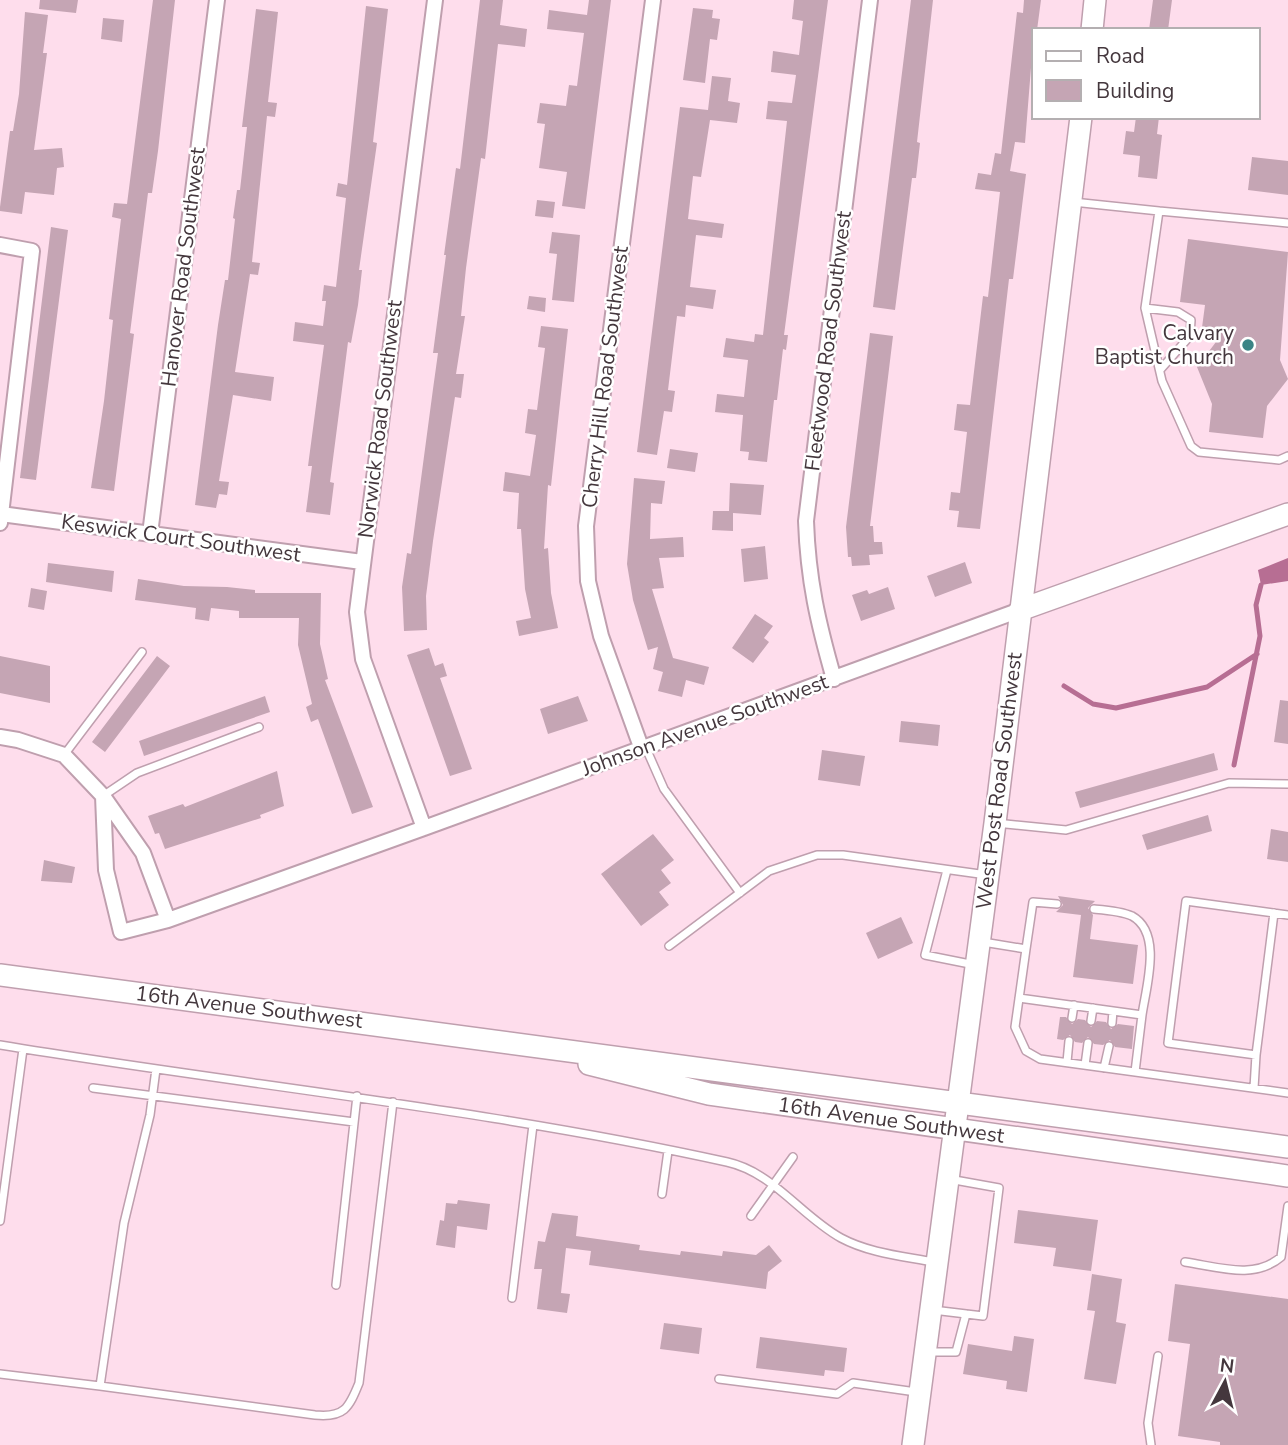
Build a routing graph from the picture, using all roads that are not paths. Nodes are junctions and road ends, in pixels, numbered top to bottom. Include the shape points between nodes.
1 (217, 0) edge
2 (435, 0) edge
3 (653, 0) edge
4 (870, 0) edge
5 (1096, 0) edge
6 (1092, 28) edge
7 (1081, 119) edge
8 (1071, 201) junction
9 (1159, 211) junction
10 (1288, 223) edge
11 (0, 245) edge
12 (1145, 308) junction
13 (1160, 370) junction
14 (1288, 456) edge
15 (1288, 514) edge
16 (1, 519) edge
17 (150, 534) junction
18 (362, 562) junction
19 (1020, 610) junction
20 (142, 652) dead end
21 (834, 679) junction
22 (259, 727) dead end
23 (0, 737) edge
24 (643, 746) junction
25 (64, 755) junction
26 (1288, 784) edge
27 (103, 796) junction
28 (995, 823) junction
29 (424, 828) junction
30 (947, 870) junction
31 (988, 876) junction
32 (740, 893) junction
33 (1057, 904) dead end
34 (1094, 909) dead end
35 (1274, 913) junction
36 (1288, 915) edge
37 (168, 919) junction
38 (978, 941) junction
39 (669, 946) dead end
40 (1026, 949) junction
41 (975, 965) junction
42 (0, 975) edge
43 (1019, 998) junction
44 (1074, 1005) junction
45 (1093, 1008) junction
46 (1114, 1011) junction
47 (1142, 1014) junction
48 (1072, 1018) dead end
49 (1091, 1021) dead end
50 (1112, 1023) dead end
51 (498, 1040) junction
52 (1069, 1041) dead end
53 (1088, 1043) dead end
54 (0, 1045) edge
55 (1109, 1046) dead end
56 (23, 1049) junction
57 (1256, 1055) junction
58 (1067, 1062) junction
59 (1085, 1065) junction
60 (1104, 1068) junction
61 (156, 1069) junction
62 (1135, 1072) junction
63 (93, 1088) dead end
64 (1254, 1088) junction
65 (1288, 1093) edge
66 (152, 1095) junction
67 (357, 1096) junction
68 (958, 1101) junction
69 (393, 1102) junction
70 (355, 1122) junction
71 (533, 1125) junction
72 (955, 1129) junction
73 (1288, 1147) edge
74 (668, 1151) junction
75 (793, 1157) dead end
76 (1288, 1176) edge
77 (948, 1179) junction
78 (773, 1184) junction
79 (662, 1194) dead end
80 (1288, 1206) edge
81 (751, 1216) dead end
82 (0, 1221) edge
83 (937, 1262) junction
84 (1185, 1262) dead end
85 (336, 1285) dead end
86 (513, 1298) dead end
87 (931, 1310) junction
88 (967, 1314) junction
89 (925, 1352) junction
90 (1158, 1356) dead end
91 (0, 1374) edge
92 (719, 1379) dead end
93 (100, 1387) junction
94 (920, 1392) junction
95 (913, 1445) edge
96 (1151, 1445) edge

1 - 17 street, Hanover Road Southwest
2 - 18 street, Norwick Road Southwest
3 - 24 street, Cherry Hill Road Southwest via 586,526 588,581 601,636
4 - 21 street, Fleetwood Road Southwest via 806,521 807,571
5 - 6 main road
7 - 8 main road, West Post Road Southwest
8 - 9 lane
8 - 19 main road, West Post Road Southwest
9 - 10 lane
9 - 12 lane
11 - 16 street via 32,251
12 - 13 lane
12 - 13 lane via 1178,312 1191,320 1190,336
13 - 14 lane via 1191,446 1199,452 1279,460
15 - 19 main road, Johnson Avenue Southwest
16 - 17 street, Keswick Court Southwest
17 - 18 street, Keswick Court Southwest
18 - 29 street, Norwick Road Southwest via 357,612 363,659
19 - 21 street, Johnson Avenue Southwest
19 - 28 main road, West Post Road Southwest
20 - 25 lane
21 - 24 street, Johnson Avenue Southwest
22 - 27 lane via 137,774
23 - 25 street
24 - 29 street, Johnson Avenue Southwest
24 - 32 lane via 664,789
25 - 27 street
26 - 28 lane via 1229,783 1066,830
27 - 37 street via 143,853
27 - 37 street, Johnson Avenue Southwest via 106,870 121,932
28 - 31 main road, West Post Road Southwest
29 - 37 street, Johnson Avenue Southwest
30 - 31 lane
30 - 32 lane via 817,855 769,871
30 - 41 lane via 925,955
31 - 38 main road, West Post Road Southwest
32 - 39 lane
33 - 40 lane via 1033,902
34 - 47 lane via 1131,916 1146,930 1149,954
35 - 36 lane
35 - 57 lane
35 - 57 lane via 1186,901 1171,1017 1168,1042
38 - 40 lane
38 - 41 main road, West Post Road Southwest
40 - 43 lane
41 - 68 main road, West Post Road Southwest
42 - 51 main road, 16th Avenue Southwest
43 - 44 lane
43 - 58 lane via 1018,1041 1040,1059
44 - 45 lane
44 - 48 lane
45 - 46 lane
45 - 49 lane
46 - 47 lane
46 - 50 lane
47 - 62 lane
51 - 68 main road, 16th Avenue Southwest
51 - 72 main road, 16th Avenue Southwest via 709,1094
52 - 58 lane
53 - 59 lane
54 - 56 lane
55 - 60 lane
56 - 61 lane
56 - 82 lane
57 - 64 lane
58 - 59 lane
59 - 60 lane
60 - 62 lane
61 - 66 lane
61 - 67 lane
62 - 64 lane
63 - 66 lane
64 - 65 lane
66 - 70 lane
66 - 93 lane via 124,1223
67 - 69 lane
67 - 70 lane
68 - 72 main road, West Post Road Southwest
68 - 73 main road, 16th Avenue Southwest
69 - 71 lane
69 - 93 lane via 359,1383 344,1410 332,1417
70 - 85 lane
71 - 74 lane
71 - 86 lane
72 - 76 main road, 16th Avenue Southwest
72 - 77 main road, West Post Road Southwest
74 - 78 lane via 731,1163
74 - 79 lane
75 - 78 lane
77 - 83 main road, West Post Road Southwest
77 - 88 lane via 999,1188 983,1316
78 - 81 lane
78 - 83 lane via 840,1237 880,1252
80 - 84 lane via 1282,1257 1269,1267 1254,1272
83 - 87 main road, West Post Road Southwest
87 - 88 lane
87 - 89 main road, West Post Road Southwest
88 - 89 lane via 956,1352
89 - 94 main road, West Post Road Southwest
90 - 96 lane via 1148,1423
91 - 93 lane
92 - 94 lane via 837,1394 853,1383
94 - 95 main road, West Post Road Southwest

